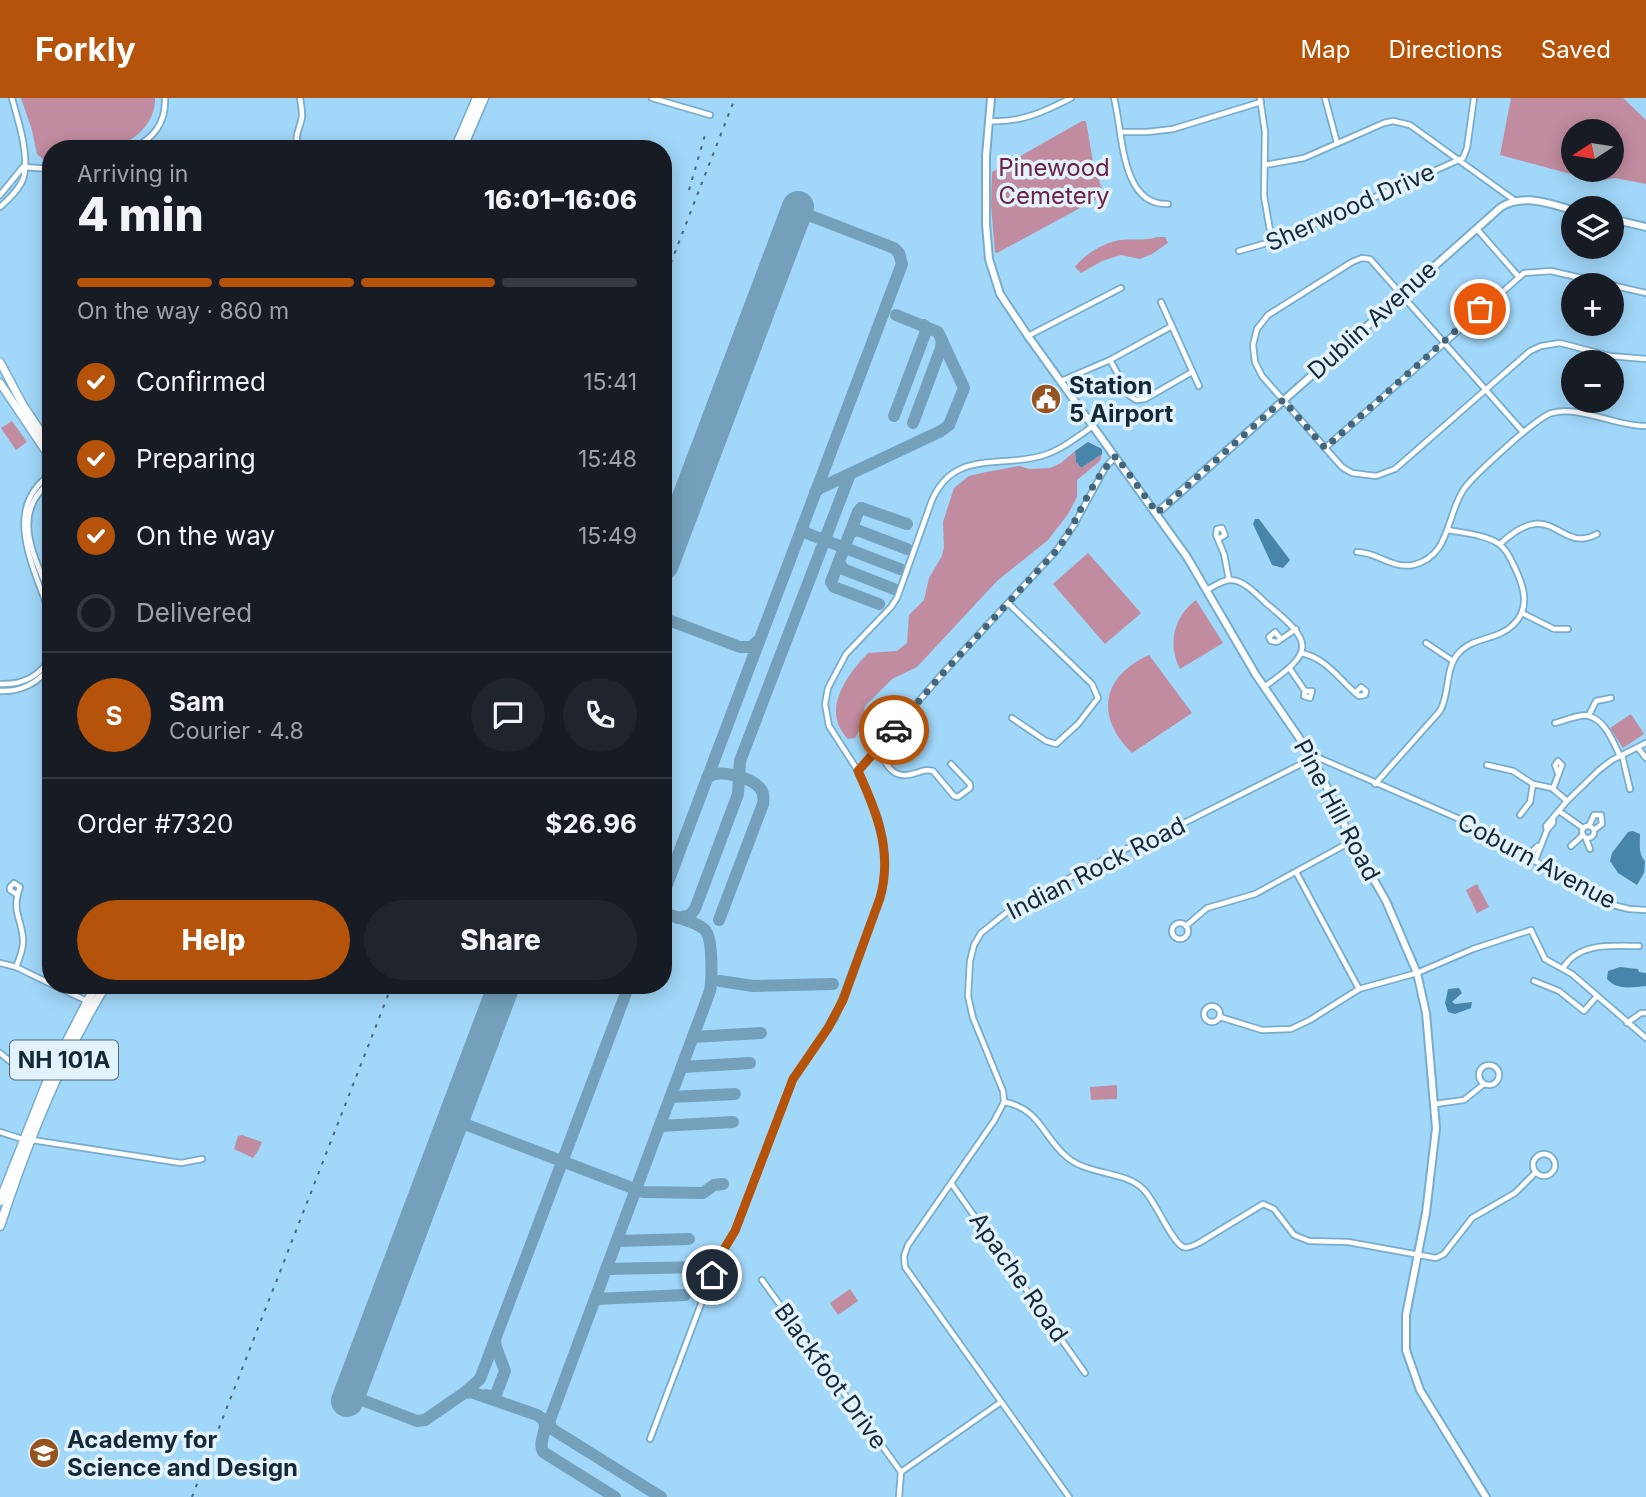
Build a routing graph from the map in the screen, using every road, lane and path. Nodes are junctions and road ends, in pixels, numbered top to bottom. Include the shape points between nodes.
1 (12, 98) edge
2 (165, 98) edge
3 (300, 98) edge
4 (652, 98) edge
5 (991, 98) edge
6 (1071, 98) edge
7 (1114, 98) edge
8 (1325, 98) edge
9 (1474, 98) edge
10 (477, 99) edge
11 (1261, 100) edge
12 (710, 115) dead end
13 (989, 121) junction
14 (1121, 132) junction
15 (148, 140) edge
16 (297, 140) edge
17 (459, 140) edge
18 (465, 140) edge
19 (1337, 143) junction
20 (1459, 160) junction
21 (1265, 165) junction
22 (23, 167) junction
23 (42, 168) edge
24 (0, 195) edge
25 (1514, 200) junction
26 (1168, 204) dead end
27 (0, 207) edge
28 (1561, 207) edge
29 (1624, 222) edge
30 (1646, 227) edge
31 (1476, 228) junction
32 (1272, 242) junction
33 (1239, 251) dead end
34 (1518, 276) junction
35 (1121, 288) dead end
36 (1401, 293) junction
37 (1646, 293) edge
38 (1161, 302) dead end
39 (1172, 326) junction
40 (1028, 336) junction
41 (1443, 342) junction
42 (1646, 359) edge
43 (1110, 360) junction
44 (0, 362) edge
45 (1192, 372) junction
46 (1061, 381) junction
47 (0, 383) edge
48 (1199, 386) dead end
49 (1485, 389) junction
50 (1283, 400) junction
51 (1093, 426) junction
52 (1646, 426) edge
53 (1523, 432) junction
54 (42, 434) edge
55 (42, 446) edge
56 (1325, 448) junction
57 (1116, 456) junction
58 (42, 480) edge
59 (42, 489) edge
60 (1157, 513) junction
61 (1448, 530) junction
62 (1597, 534) dead end
63 (1218, 539) dead end
64 (1500, 544) junction
65 (1357, 552) dead end
66 (42, 571) edge
67 (1229, 580) junction
68 (1207, 590) junction
69 (42, 592) edge
70 (1009, 604) junction
71 (1522, 613) junction
72 (1296, 629) junction
73 (1568, 629) dead end
74 (1281, 639) dead end
75 (1426, 643) dead end
76 (1301, 653) junction
77 (1453, 661) junction
78 (42, 668) edge
79 (1290, 669) junction
80 (42, 677) edge
81 (0, 684) edge
82 (1264, 687) junction
83 (0, 691) edge
84 (1305, 691) dead end
85 (1355, 693) dead end
86 (1611, 698) dead end
87 (1588, 715) junction
88 (1012, 718) dead end
89 (1555, 723) dead end
90 (1646, 743) edge
91 (1638, 748) junction
92 (877, 749) junction
93 (1621, 756) junction
94 (1313, 758) junction
95 (1646, 758) edge
96 (951, 764) dead end
97 (1487, 765) dead end
98 (858, 771) junction
99 (1558, 773) dead end
100 (1375, 784) junction
101 (1533, 784) junction
102 (1553, 789) junction
103 (1630, 789) dead end
104 (1567, 801) junction
105 (1559, 811) junction
106 (1520, 815) dead end
107 (1589, 828) junction
108 (1585, 837) junction
109 (1352, 841) junction
110 (1539, 845) junction
111 (1571, 846) dead end
112 (1590, 849) dead end
113 (1527, 856) junction
114 (1535, 862) junction
115 (1296, 872) junction
116 (16, 894) dead end
117 (1646, 910) edge
118 (1186, 926) dead end
119 (1639, 946) dead end
120 (0, 963) edge
121 (16, 967) junction
122 (1563, 968) junction
123 (1417, 973) junction
124 (42, 980) edge
125 (1534, 981) dead end
126 (1359, 989) junction
127 (72, 994) edge
128 (92, 994) edge
129 (101, 994) edge
130 (1597, 996) junction
131 (88, 1001) junction
132 (1646, 1013) edge
133 (1220, 1017) dead end
134 (1628, 1023) junction
135 (1646, 1038) edge
136 (0, 1052) edge
137 (51, 1072) junction
138 (1484, 1084) junction
139 (1004, 1102) junction
140 (1436, 1104) junction
141 (0, 1132) edge
142 (28, 1140) junction
143 (202, 1159) dead end
144 (1536, 1172) junction
145 (951, 1183) junction
146 (0, 1201) edge
147 (0, 1226) edge
148 (1418, 1256) junction
149 (762, 1280) dead end
150 (1085, 1373) dead end
151 (1001, 1402) junction
152 (650, 1439) dead end
153 (901, 1472) junction
154 (899, 1497) edge
155 (1069, 1497) edge
156 (1486, 1497) edge

1 - 22 street via 23,140
2 - 15 street via 162,120
3 - 16 street via 302,119
4 - 12 street
5 - 13 street, Pine Hill Road
6 - 13 street via 1034,116
7 - 14 street
8 - 19 street
9 - 20 street via 1467,148
10 - 17 highway
10 - 18 highway
11 - 14 street via 1173,129
11 - 21 street
13 - 40 street, Pine Hill Road via 985,195 989,259 1000,294
14 - 26 street via 1133,185 1144,198
19 - 20 street via 1393,121 1409,125
19 - 21 street via 1304,159
20 - 25 street
20 - 32 street, Sherwood Drive
21 - 32 street via 1264,196
22 - 23 street
22 - 24 street
22 - 27 street via 20,184
25 - 28 street
25 - 31 street, Dublin Avenue
29 - 30 street
31 - 34 street
31 - 36 street, Dublin Avenue
32 - 33 street, Sherwood Drive
34 - 37 street via 1551,271
34 - 41 street
35 - 40 street
36 - 41 street
36 - 50 street, Dublin Avenue
36 - 50 street via 1373,261 1362,258 1268,315 1256,332 1254,358 1262,376
38 - 39 street
39 - 43 street
39 - 45 street
40 - 46 street, Pine Hill Road
41 - 49 street
41 - 56 street
42 - 49 street via 1550,344 1530,351
43 - 45 street via 1136,400
43 - 46 street
44 - 54 main road
45 - 48 street
46 - 51 street, Pine Hill Road
47 - 55 main road
49 - 53 street
49 - 56 street via 1385,474 1352,473
50 - 56 street
50 - 60 street, Dublin Avenue
51 - 57 street, Pine Hill Road
51 - 98 street via 1046,455 959,468 937,490 897,598 846,654 826,694 827,721
52 - 53 street via 1557,412
53 - 61 street via 1467,485
57 - 60 street, Pine Hill Road
57 - 70 street via 1067,537
58 - 69 street via 29,494 21,519
59 - 66 street via 32,501 27,527
60 - 68 street, Pine Hill Road
61 - 64 street
61 - 65 street via 1430,558 1410,565
62 - 64 street via 1578,540 1535,523 1521,527
63 - 67 street
64 - 71 street via 1523,586
67 - 68 street
67 - 72 street via 1247,587
68 - 82 street, Pine Hill Road
70 - 88 street via 1096,689 1098,698 1056,744
70 - 92 street
71 - 73 street via 1555,629
71 - 77 street via 1506,631 1471,643
72 - 74 street
72 - 76 street
75 - 77 street
76 - 79 street
76 - 85 street via 1321,660
77 - 100 street via 1440,710
78 - 81 street via 15,684
79 - 82 street
79 - 84 street
80 - 83 street via 14,691
82 - 94 street, Pine Hill Road
86 - 87 street via 1596,701
87 - 89 street
87 - 93 street via 1608,732
90 - 91 street
91 - 93 street
91 - 95 street
92 - 96 street via 894,774 928,769 958,797 970,784
92 - 98 street
93 - 103 street
93 - 104 street
94 - 100 street, Coburn Avenue via 1330,761
94 - 109 street, Pine Hill Road
94 - 139 street, Indian Rock Road via 1108,857 1006,913 981,933 970,961 968,996
97 - 101 street via 1513,771
98 - 152 street via 883,839 880,898 835,1018 793,1079
99 - 102 street
100 - 113 street, Coburn Avenue via 1494,834
101 - 102 street
101 - 106 street via 1530,802
102 - 104 street
104 - 105 street
105 - 107 street
105 - 110 street
107 - 108 street
107 - 108 street via 1593,836
108 - 111 street
108 - 112 street
109 - 115 street
109 - 123 street, Pine Hill Road via 1386,901
110 - 113 street
110 - 114 street
113 - 114 street, Coburn Avenue
114 - 117 street, Coburn Avenue via 1613,905
115 - 118 street via 1255,894 1207,908
115 - 126 street
116 - 121 street via 23,945
119 - 122 street via 1584,950
120 - 121 street
121 - 124 street
122 - 123 street via 1545,959 1531,930
122 - 130 street
123 - 126 street
123 - 140 street, Pine Hill Road
125 - 130 street via 1559,991 1584,1011
126 - 133 street via 1291,1028 1262,1031
127 - 131 street
128 - 131 highway, NH 101A
129 - 142 highway, NH 101A
130 - 134 street
131 - 137 highway, NH 101A
132 - 134 street
134 - 135 street
136 - 137 street via 11,1062 31,1063
137 - 142 highway, NH 101A
138 - 138 street via 1480,1072 1487,1065 1494,1066 1498,1081
138 - 140 street via 1464,1100
139 - 145 street
139 - 148 street via 1030,1112 1073,1161 1139,1185 1183,1247 1199,1243 1263,1204 1274,1209 1290,1231 1309,1241 1348,1242
140 - 148 street, Pine Hill Road via 1435,1153
141 - 142 street
142 - 143 street via 181,1163
142 - 146 highway, NH 101A
142 - 147 highway, NH 101A
144 - 144 street via 1537,1157 1544,1154 1553,1159 1555,1166 1549,1174
144 - 148 street via 1515,1193 1472,1217 1442,1256
145 - 150 street, Apache Road
145 - 151 street via 908,1245 905,1267
148 - 156 street, Pine Hill Road via 1406,1315 1408,1359 1425,1400
149 - 153 street, Blackfoot Drive
151 - 153 street
151 - 155 street
153 - 154 street

